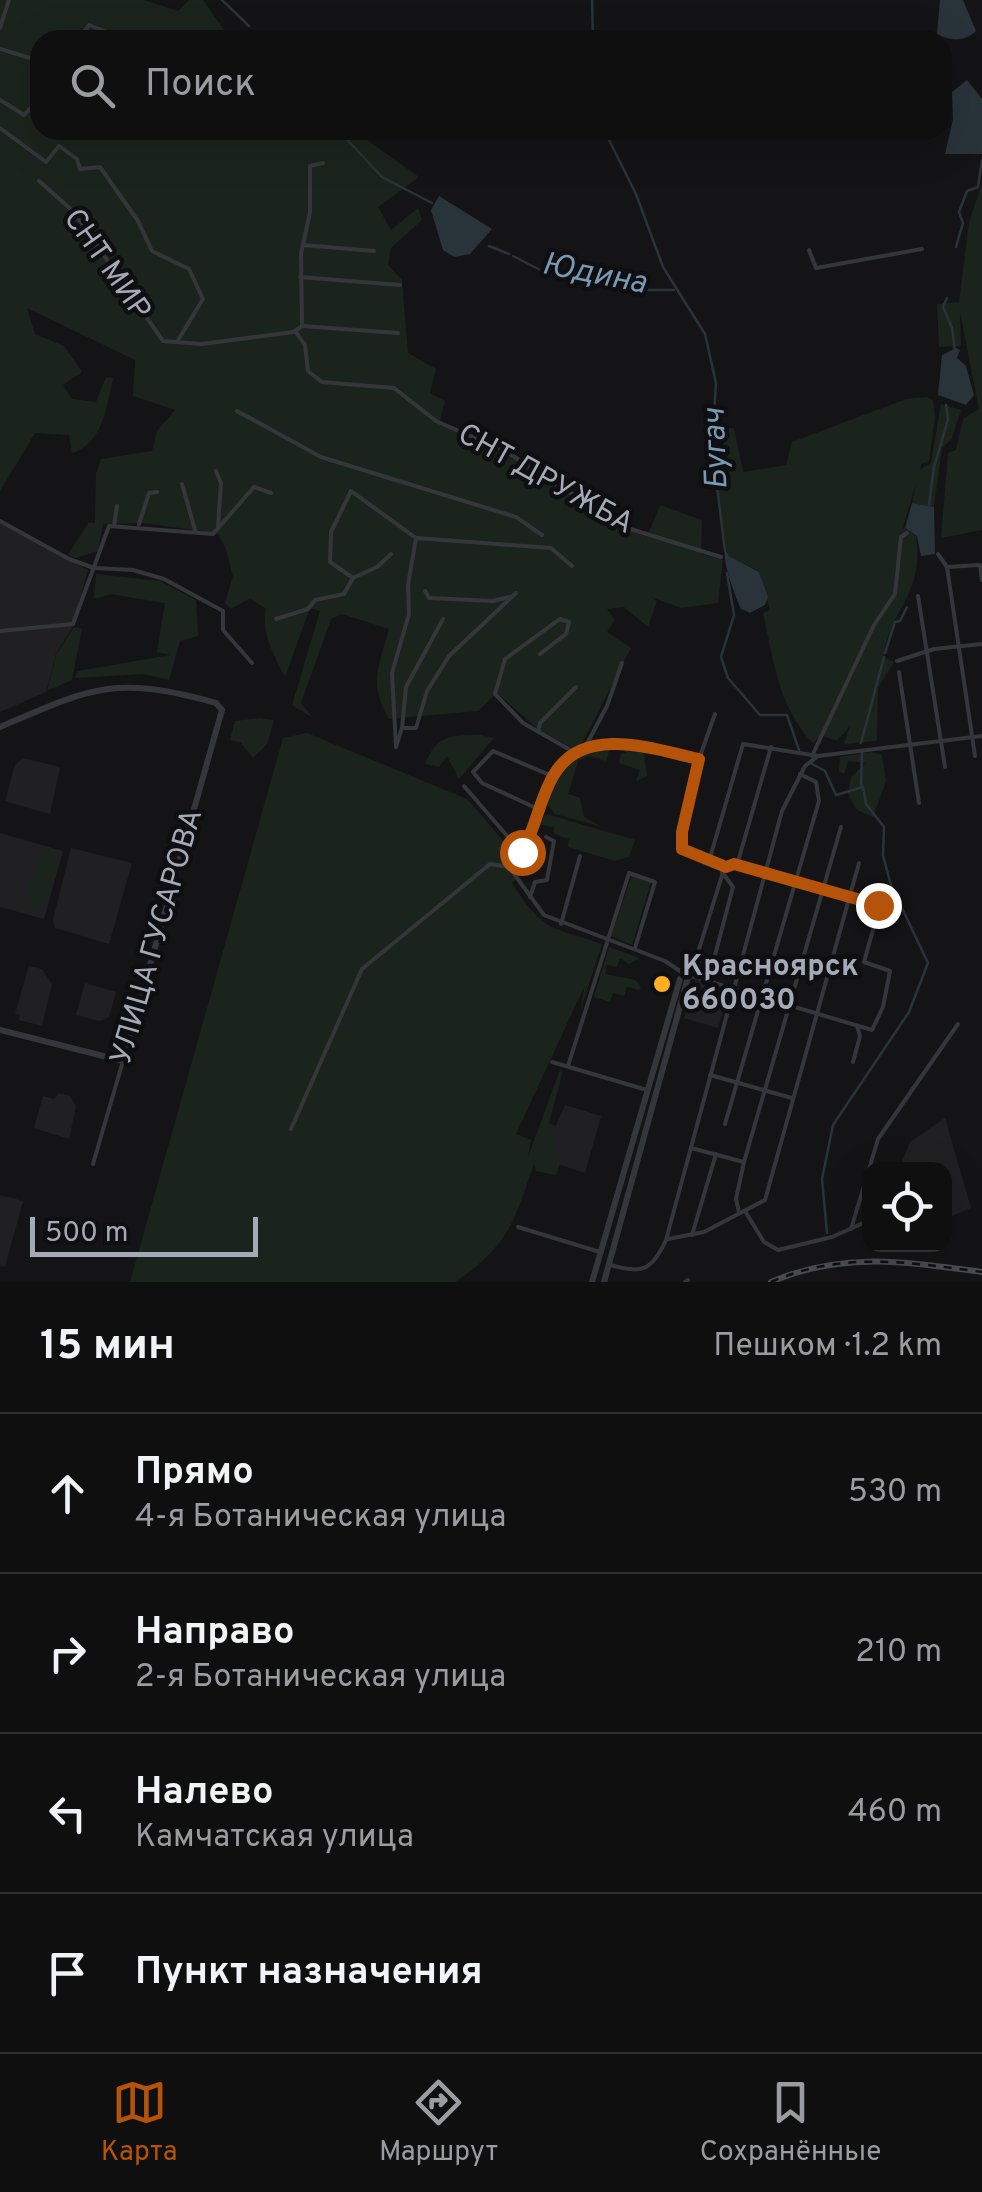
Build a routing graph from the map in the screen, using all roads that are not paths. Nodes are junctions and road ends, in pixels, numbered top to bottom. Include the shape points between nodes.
1 (8, 0) edge
2 (0, 28) edge
3 (0, 49) edge
4 (30, 59) edge
5 (0, 100) edge
6 (30, 109) edge
7 (0, 128) edge
8 (323, 163) dead end
9 (39, 181) dead end
10 (303, 245) junction
11 (922, 249) dead end
12 (808, 250) dead end
13 (374, 252) dead end
14 (300, 276) junction
15 (400, 285) dead end
16 (302, 326) junction
17 (295, 331) junction
18 (398, 334) dead end
19 (177, 342) junction
20 (237, 410) dead end
21 (216, 470) dead end
22 (182, 484) dead end
23 (156, 492) dead end
24 (272, 493) dead end
25 (117, 506) dead end
26 (0, 521) edge
27 (114, 526) junction
28 (136, 526) junction
29 (217, 528) junction
30 (199, 533) junction
31 (907, 533) dead end
32 (542, 535) dead end
33 (416, 538) junction
34 (391, 554) dead end
35 (938, 554) dead end
36 (721, 557) dead end
37 (980, 564) edge
38 (572, 566) dead end
39 (947, 567) junction
40 (94, 568) junction
41 (353, 578) junction
42 (982, 580) edge
43 (425, 591) dead end
44 (516, 593) dead end
45 (918, 596) dead end
46 (509, 597) junction
47 (443, 618) dead end
48 (276, 619) dead end
49 (0, 631) edge
50 (982, 644) edge
51 (959, 648) junction
52 (928, 651) junction
53 (540, 654) dead end
54 (897, 661) dead end
55 (252, 663) dead end
56 (622, 664) dead end
57 (899, 672) dead end
58 (576, 686) dead end
59 (716, 714) dead end
60 (0, 727) edge
61 (402, 728) junction
62 (538, 732) junction
63 (982, 736) edge
64 (972, 737) junction
65 (940, 742) junction
66 (909, 746) junction
67 (771, 747) junction
68 (580, 754) junction
69 (975, 756) dead end
70 (812, 757) junction
71 (699, 759) junction
72 (945, 768) dead end
73 (800, 774) junction
74 (552, 776) junction
75 (464, 786) dead end
76 (919, 803) dead end
77 (539, 809) junction
78 (841, 827) dead end
79 (546, 838) dead end
80 (580, 856) dead end
81 (710, 858) junction
82 (859, 864) dead end
83 (737, 865) junction
84 (724, 869) junction
85 (764, 872) junction
86 (794, 881) junction
87 (823, 889) junction
88 (850, 896) junction
89 (530, 897) junction
90 (560, 924) junction
91 (607, 940) junction
92 (699, 949) junction
93 (635, 950) junction
94 (696, 961) junction
95 (685, 975) junction
96 (733, 989) junction
97 (760, 997) junction
98 (789, 1005) junction
99 (670, 1008) junction
100 (681, 1010) junction
101 (817, 1013) junction
102 (958, 1024) dead end
103 (857, 1026) junction
104 (0, 1030) edge
105 (123, 1061) junction
106 (552, 1062) dead end
107 (853, 1062) dead end
108 (568, 1066) junction
109 (709, 1075) junction
110 (737, 1082) junction
111 (766, 1089) junction
112 (647, 1090) junction
113 (792, 1098) junction
114 (726, 1124) dead end
115 (290, 1128) dead end
116 (690, 1147) junction
117 (716, 1154) junction
118 (744, 1162) junction
119 (94, 1164) dead end
120 (743, 1212) junction
121 (862, 1224) edge
122 (518, 1227) dead end
123 (851, 1229) junction
124 (692, 1235) junction
125 (666, 1240) junction
126 (600, 1252) junction
127 (612, 1256) junction
128 (609, 1265) junction
129 (592, 1282) edge
130 (604, 1282) edge

1 - 2 street
3 - 4 street
5 - 6 street via 24,115
7 - 19 street, СНТ МИР via 46,162 59,146 78,159 80,169 100,167 152,252 189,268 203,299
8 - 10 street via 310,166
9 - 19 street, СНТ МИР via 73,211 151,329
10 - 13 street
10 - 14 street
11 - 12 street via 816,268
14 - 15 street
14 - 16 street
16 - 17 street
16 - 18 street
17 - 19 street, СНТ МИР
17 - 36 street, СНТ ДРУЖБА via 304,339 308,371 322,382 394,388 436,421 507,452 624,527
20 - 32 street via 321,457 516,517
21 - 29 street
22 - 30 street
23 - 28 street
24 - 29 street via 254,487
25 - 27 street
26 - 40 street
27 - 28 street
27 - 40 street via 106,531
28 - 30 street
29 - 30 street
31 - 70 street via 895,594
33 - 38 street via 551,548
33 - 41 street via 350,491 331,532 330,562
33 - 61 street via 409,614 392,672 396,747
34 - 41 street
35 - 39 street
37 - 39 street
37 - 42 street
39 - 51 street
40 - 49 street via 73,624
40 - 55 street via 147,573 212,604 223,612 223,630
41 - 48 street via 344,594
43 - 46 street via 429,598
44 - 46 street
45 - 52 street
46 - 61 street via 449,656 416,728
47 - 61 street via 406,687
50 - 51 street
51 - 52 street
51 - 64 street
52 - 54 street
52 - 65 street
53 - 62 street via 566,634 569,622 560,619 542,629 504,659 495,694
56 - 68 street
57 - 66 street
58 - 62 street
59 - 71 street
60 - 105 street, УЛИЦА ГУСАРОВА via 106,686 158,687 216,702 222,710
62 - 68 street
63 - 64 street
64 - 65 street
64 - 69 street
65 - 66 street
65 - 72 street
66 - 70 street
66 - 76 street
67 - 70 street
67 - 81 street via 747,744 738,751
67 - 83 street
68 - 71 street via 618,741
68 - 74 street
70 - 73 street
71 - 81 street via 680,847
73 - 85 street
73 - 86 street via 816,782 819,800
74 - 77 street
74 - 77 street via 493,751 473,774
75 - 77 street via 518,851
78 - 87 street
79 - 89 street via 555,850 547,880 535,882
80 - 90 street
81 - 84 street
82 - 88 street
83 - 84 street
83 - 85 street
84 - 92 street
84 - 94 street via 734,887 714,959
85 - 86 street
85 - 96 street
86 - 87 street
86 - 97 street
87 - 88 street
87 - 98 street
88 - 101 street
88 - 103 street via 875,902 864,962 890,971 875,1028
89 - 90 street
89 - 115 street via 508,868 490,864 362,968
90 - 91 street
91 - 93 street
91 - 93 street via 628,873 643,875 655,882
91 - 108 street
92 - 94 street
92 - 95 street
93 - 95 street
94 - 95 street
95 - 96 street
95 - 99 street
95 - 100 street
96 - 97 street
96 - 109 street
97 - 98 street
97 - 110 street
98 - 101 street
98 - 111 street
99 - 100 street
99 - 112 street
100 - 127 street
101 - 103 street
101 - 113 street
102 - 123 street via 872,1152
103 - 107 street
104 - 105 street
105 - 119 street, УЛИЦА ГУСАРОВА
106 - 108 street
108 - 112 street
109 - 110 street
109 - 116 street
110 - 111 street
110 - 114 street
111 - 113 street
111 - 118 street
112 - 126 street
113 - 120 street via 765,1200
116 - 117 street
116 - 125 street
117 - 118 street
117 - 124 street
118 - 120 street via 736,1199
120 - 123 street via 778,1250
120 - 124 street
121 - 123 street
122 - 126 street
124 - 125 street
125 - 128 street via 656,1259 636,1272
126 - 127 street
126 - 129 street
127 - 128 street
128 - 130 street

